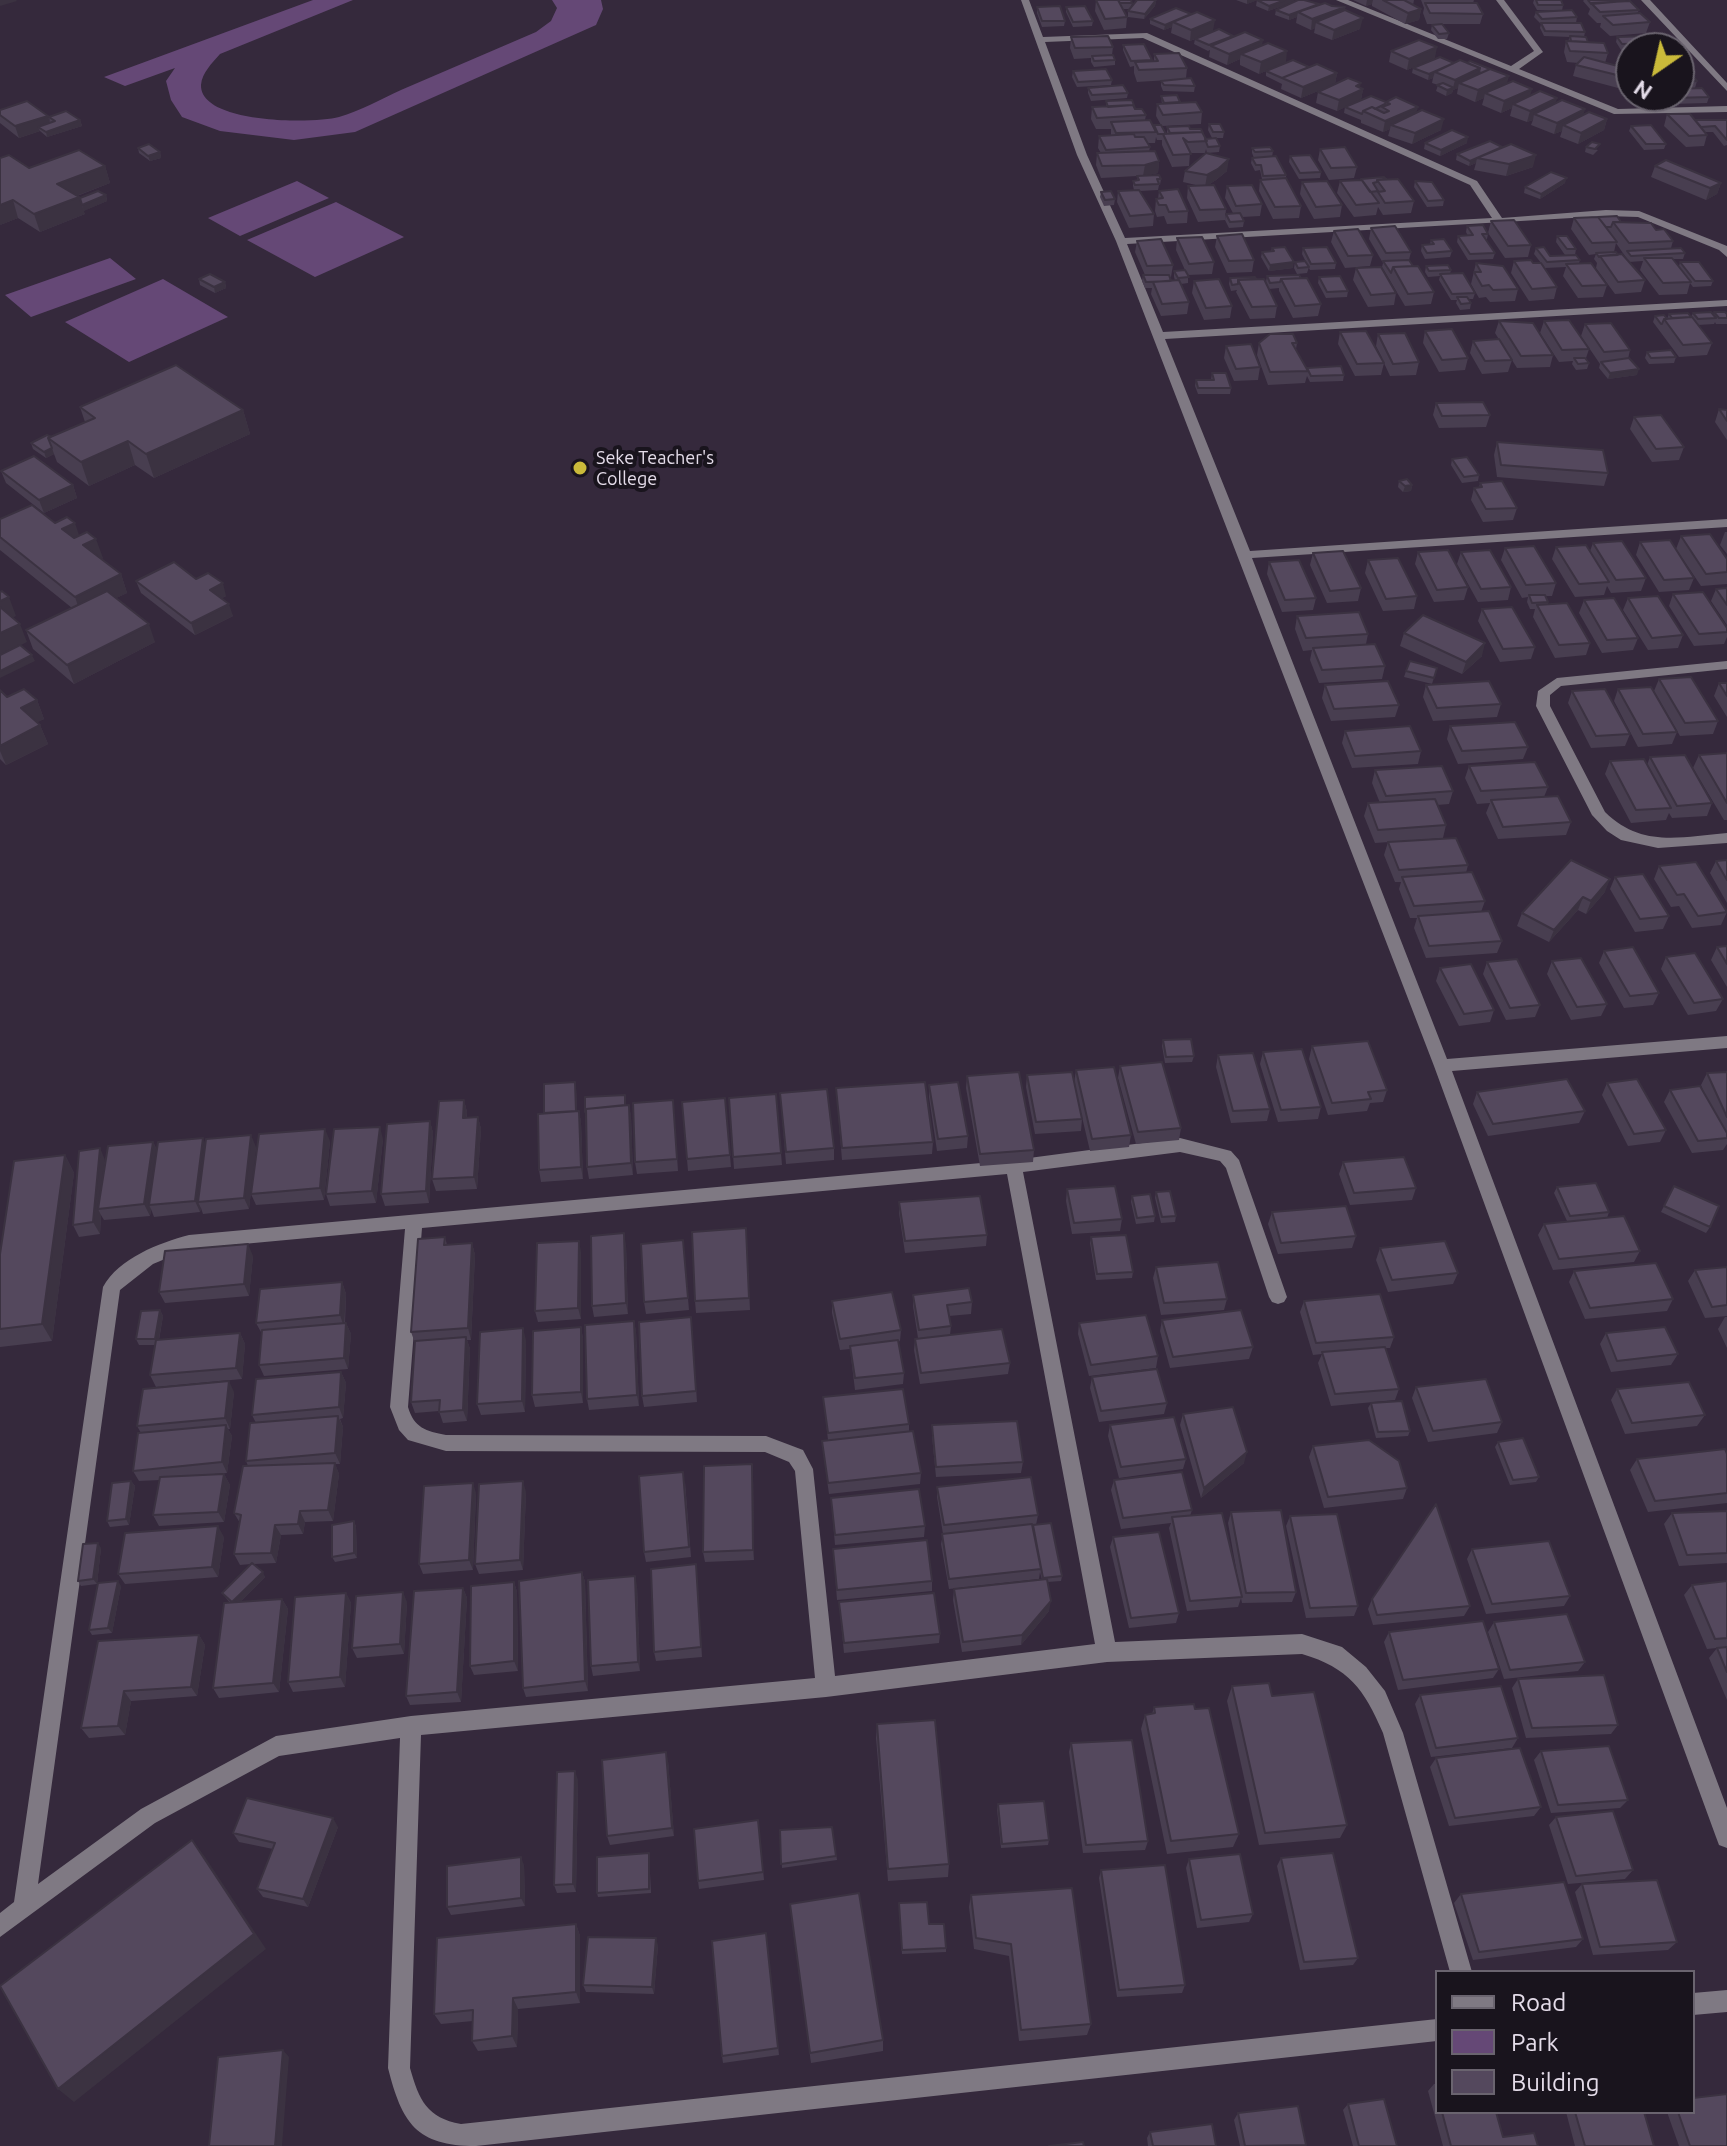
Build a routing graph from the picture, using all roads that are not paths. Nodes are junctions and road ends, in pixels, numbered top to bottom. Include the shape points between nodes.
1 (1025, 0) edge
2 (1340, 0) edge
3 (1500, 0) edge
4 (1645, 0) edge
5 (1041, 40) junction
6 (1511, 70) junction
7 (1727, 88) edge
8 (1727, 109) edge
9 (1499, 221) junction
10 (1121, 241) junction
11 (1727, 254) edge
12 (1727, 303) edge
13 (1156, 336) junction
14 (1727, 523) edge
15 (1245, 555) junction
16 (1727, 665) edge
17 (1727, 838) edge
18 (1727, 1042) edge
19 (1442, 1066) junction
20 (1014, 1167) junction
21 (414, 1220) junction
22 (1278, 1297) dead end
23 (1107, 1652) junction
24 (826, 1687) junction
25 (411, 1726) junction
26 (1727, 1837) edge
27 (24, 1907) junction
28 (0, 1926) edge
29 (1460, 1970) edge
30 (1727, 2001) edge
31 (1695, 2004) edge
32 (1435, 2030) edge

1 - 5 street
2 - 6 street
3 - 6 street via 1539,52
4 - 7 street
5 - 9 street via 1144,35 1474,183
5 - 10 street via 1082,155
6 - 8 street via 1617,112
9 - 10 street
9 - 11 street via 1639,214
10 - 13 street
12 - 13 street
13 - 15 street
14 - 15 street
15 - 19 street
16 - 17 street via 1557,682 1543,694 1543,706 1611,830 1642,843
18 - 19 street
19 - 26 street
20 - 21 street
20 - 22 street via 1180,1145 1225,1156 1233,1165
20 - 23 street
21 - 24 street via 399,1407 403,1424 416,1436 446,1443 766,1444 796,1456 804,1469
21 - 27 street via 161,1248 112,1287
23 - 24 street
23 - 29 street via 1302,1644 1335,1654 1359,1674 1378,1698 1393,1733
24 - 25 street
25 - 27 street via 276,1746 148,1816
25 - 32 street via 399,2068 407,2100 442,2134 477,2135
27 - 28 street
30 - 31 street

